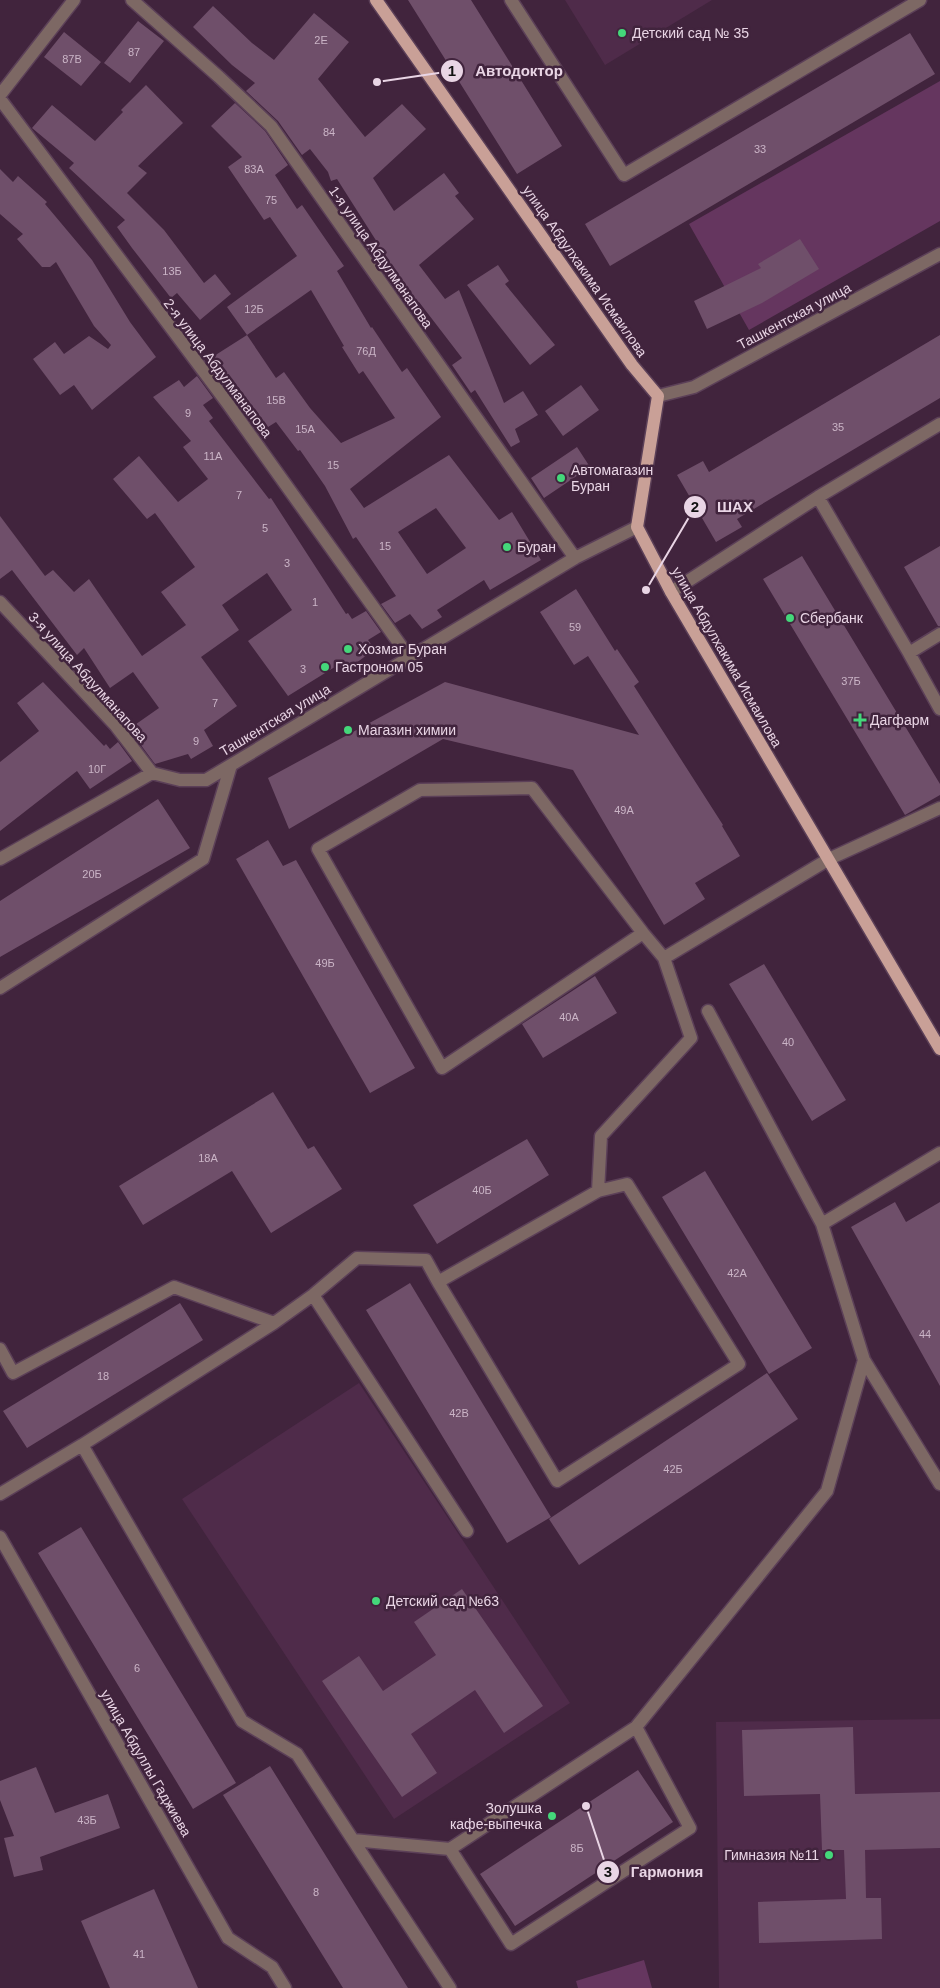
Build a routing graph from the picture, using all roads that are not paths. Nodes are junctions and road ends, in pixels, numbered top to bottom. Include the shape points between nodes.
1 (74, 0) edge
2 (132, 0) edge
3 (376, 0) edge
4 (511, 0) edge
5 (920, 0) edge
6 (0, 95) edge
7 (0, 99) edge
8 (940, 254) edge
9 (658, 396) junction
10 (940, 424) edge
11 (818, 497) junction
12 (637, 527) junction
13 (575, 558) junction
14 (671, 592) junction
15 (0, 602) edge
16 (940, 634) edge
17 (909, 653) junction
18 (409, 657) junction
19 (940, 709) edge
20 (231, 765) junction
21 (152, 773) junction
22 (940, 808) edge
23 (0, 859) edge
24 (829, 859) junction
25 (643, 934) junction
26 (664, 958) junction
27 (0, 988) edge
28 (708, 1011) dead end
29 (940, 1049) edge
30 (940, 1153) edge
31 (598, 1191) junction
32 (822, 1224) junction
33 (438, 1282) junction
34 (313, 1296) junction
35 (274, 1323) junction
36 (0, 1349) edge
37 (864, 1360) junction
38 (82, 1446) junction
39 (940, 1484) edge
40 (0, 1494) edge
41 (467, 1531) dead end
42 (0, 1537) edge
43 (636, 1727) junction
44 (353, 1840) junction
45 (450, 1849) junction
46 (285, 1988) edge
47 (450, 1988) edge

1 - 6 street
2 - 13 street, 1-я улица Абдулманапова via 271,126
3 - 9 main road, улица Абдулхакима Исмаилова via 632,365
4 - 5 street via 624,176
7 - 18 street, 2-я улица Абдулманапова via 228,404
8 - 9 street, Ташкентская улица via 694,387
9 - 12 main road
10 - 11 street
11 - 14 street
11 - 17 street
12 - 13 street, Ташкентская улица
12 - 14 main road, улица Абдулхакима Исмаилова
13 - 18 street, Ташкентская улица
14 - 24 main road, улица Абдулхакима Исмаилова
15 - 21 street, 3-я улица Абдулманапова via 116,726
16 - 17 street
17 - 19 street
18 - 20 street, Ташкентская улица
20 - 21 street, Ташкентская улица via 206,780 180,780
20 - 27 street via 204,859
21 - 23 street
22 - 24 street
24 - 26 street
24 - 29 main road, улица Абдулхакима Исмаилова
25 - 25 street via 532,788 420,790 318,849 442,1068
25 - 26 street
26 - 31 street via 691,1038 601,1136
28 - 32 street
30 - 32 street
31 - 33 street
31 - 33 street via 627,1184 739,1364 557,1481
32 - 37 street
33 - 34 street via 426,1260 357,1258
34 - 35 street
34 - 41 street
35 - 36 street via 174,1286 13,1373
35 - 38 street
37 - 39 street
37 - 43 street via 827,1491
38 - 40 street
38 - 44 street via 242,1722 297,1754
42 - 46 street, улица Абдуллы Гаджиева via 228,1938 272,1967
43 - 45 street
43 - 45 street via 690,1828 511,1944
44 - 45 street
44 - 47 street

